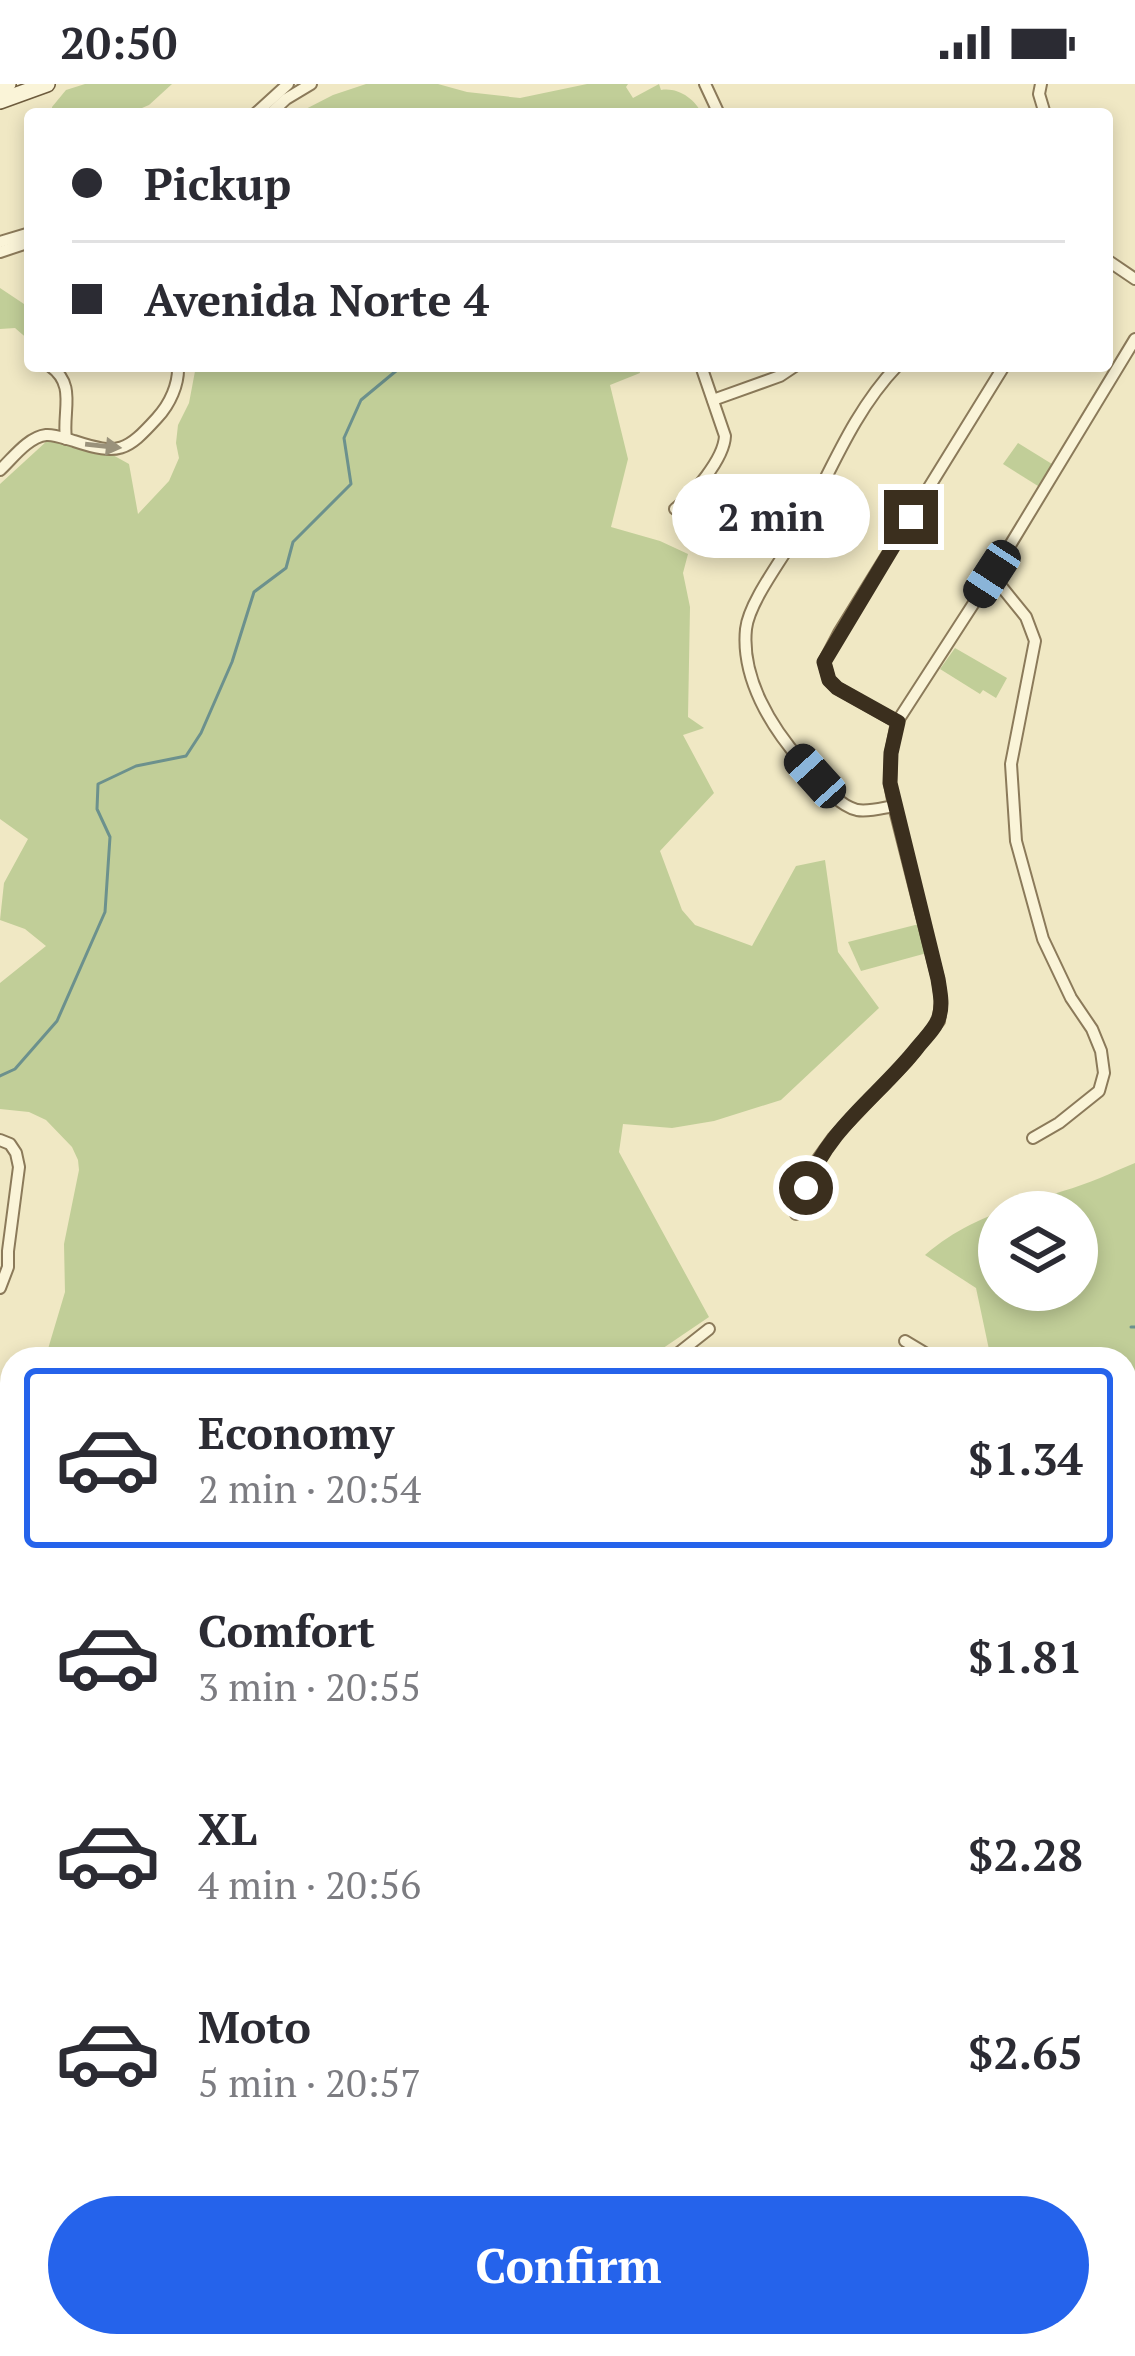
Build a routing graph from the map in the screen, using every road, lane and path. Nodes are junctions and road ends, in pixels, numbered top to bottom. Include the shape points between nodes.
1 (47, 84) edge
2 (288, 84) edge
3 (311, 84) edge
4 (0, 101) edge
5 (262, 108) edge
6 (276, 108) edge
7 (1135, 339) edge
8 (59, 372) edge
9 (180, 372) edge
10 (703, 372) edge
11 (786, 372) edge
12 (891, 372) edge
13 (1000, 372) edge
14 (713, 400) junction
15 (66, 439) junction
16 (0, 470) edge
17 (675, 509) dead end
18 (992, 574) junction
19 (898, 722) junction
20 (894, 806) junction
21 (1033, 1138) dead end
22 (0, 1140) edge
23 (796, 1214) dead end
24 (0, 1288) edge
25 (709, 1329) dead end
26 (905, 1341) dead end
27 (686, 1347) edge
28 (915, 1347) edge

1 - 4 main road
2 - 5 street
3 - 6 street
7 - 18 street
8 - 15 street via 68,390
15 -> 9 street via 127,448 165,409
10 - 14 street
11 - 14 street
12 - 20 street via 756,598 746,631 761,704 784,742 848,806
13 - 19 street via 824,662 837,688
14 - 17 street via 724,447
15 - 16 street via 32,441
18 - 19 street
18 - 21 street via 1035,641 1011,764 1016,842 1043,939 1092,1029 1104,1073 1099,1091
19 - 20 street
20 - 23 street via 938,979 939,1021 815,1162
22 - 24 street via 19,1167
25 - 27 street
26 - 28 street

